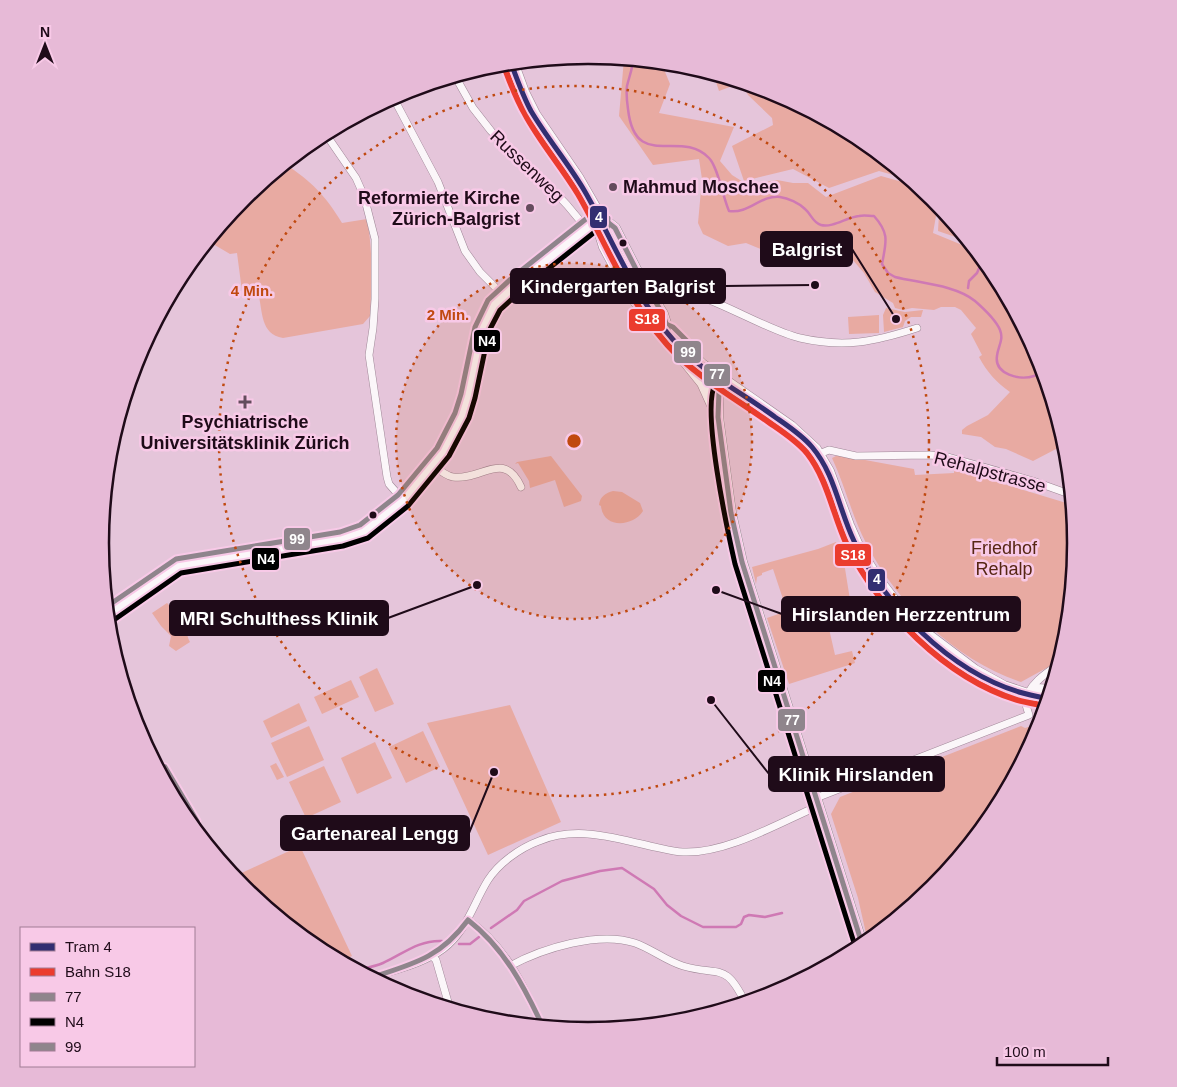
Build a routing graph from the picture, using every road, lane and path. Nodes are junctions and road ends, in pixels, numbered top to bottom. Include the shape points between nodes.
1 (516, 70) edge
2 (458, 82) edge
3 (398, 103) edge
4 (330, 140) edge
5 (601, 217) junction
6 (587, 228) junction
7 (648, 290) junction
8 (503, 295) junction
9 (917, 328) dead end
10 (669, 333) junction
11 (681, 346) junction
12 (722, 378) junction
13 (707, 394) junction
14 (718, 417) junction
15 (819, 454) junction
16 (433, 466) junction
17 (521, 487) dead end
18 (1065, 493) edge
19 (403, 500) junction
20 (114, 611) edge
21 (1051, 671) edge
22 (1046, 690) edge
23 (1028, 694) junction
24 (1041, 704) edge
25 (817, 802) junction
26 (468, 920) junction
27 (860, 938) edge
28 (432, 956) junction
29 (510, 966) junction
30 (378, 975) edge
31 (743, 998) edge
32 (448, 1002) edge
33 (539, 1020) edge

1 - 5 main road via 533,109
2 - 6 street, Russenweg via 491,131 538,182 549,186
3 - 8 street via 438,182 465,251
4 - 19 street via 356,178 375,239 374,328 369,355 387,477
5 - 6 street
5 - 7 main road via 615,228
5 - 10 main road via 599,235 626,288 650,323
6 - 8 street
7 - 9 street via 682,291 770,328 799,338 830,343 876,341
7 - 10 main road via 663,314
8 - 16 street via 482,329 462,416
10 - 11 main road
11 - 12 main road
11 - 13 main road via 681,357
12 - 13 main road
12 - 14 main road
12 - 15 main road via 800,433
13 - 14 main road
14 - 25 main road via 742,562
15 - 18 street, Rehalpstrasse via 829,450 856,456 948,457
15 - 23 main road via 861,552 896,604 926,633 975,670 1004,686
16 - 17 street via 456,478 496,468 506,469 514,474
16 - 19 street
19 - 20 street via 356,536 178,566
21 - 23 street via 1035,683
22 - 23 main road via 1037,689
23 - 24 main road
23 - 25 street via 1029,715
25 - 26 street via 739,840 696,852 674,852 604,835 564,834 540,840 518,852 489,879
25 - 27 main road
26 - 28 street via 455,938
26 - 29 street via 491,938
28 - 30 street
28 - 32 street
29 - 31 street via 579,942 597,938 616,939 641,945 682,966 726,975 735,982
29 - 33 street

